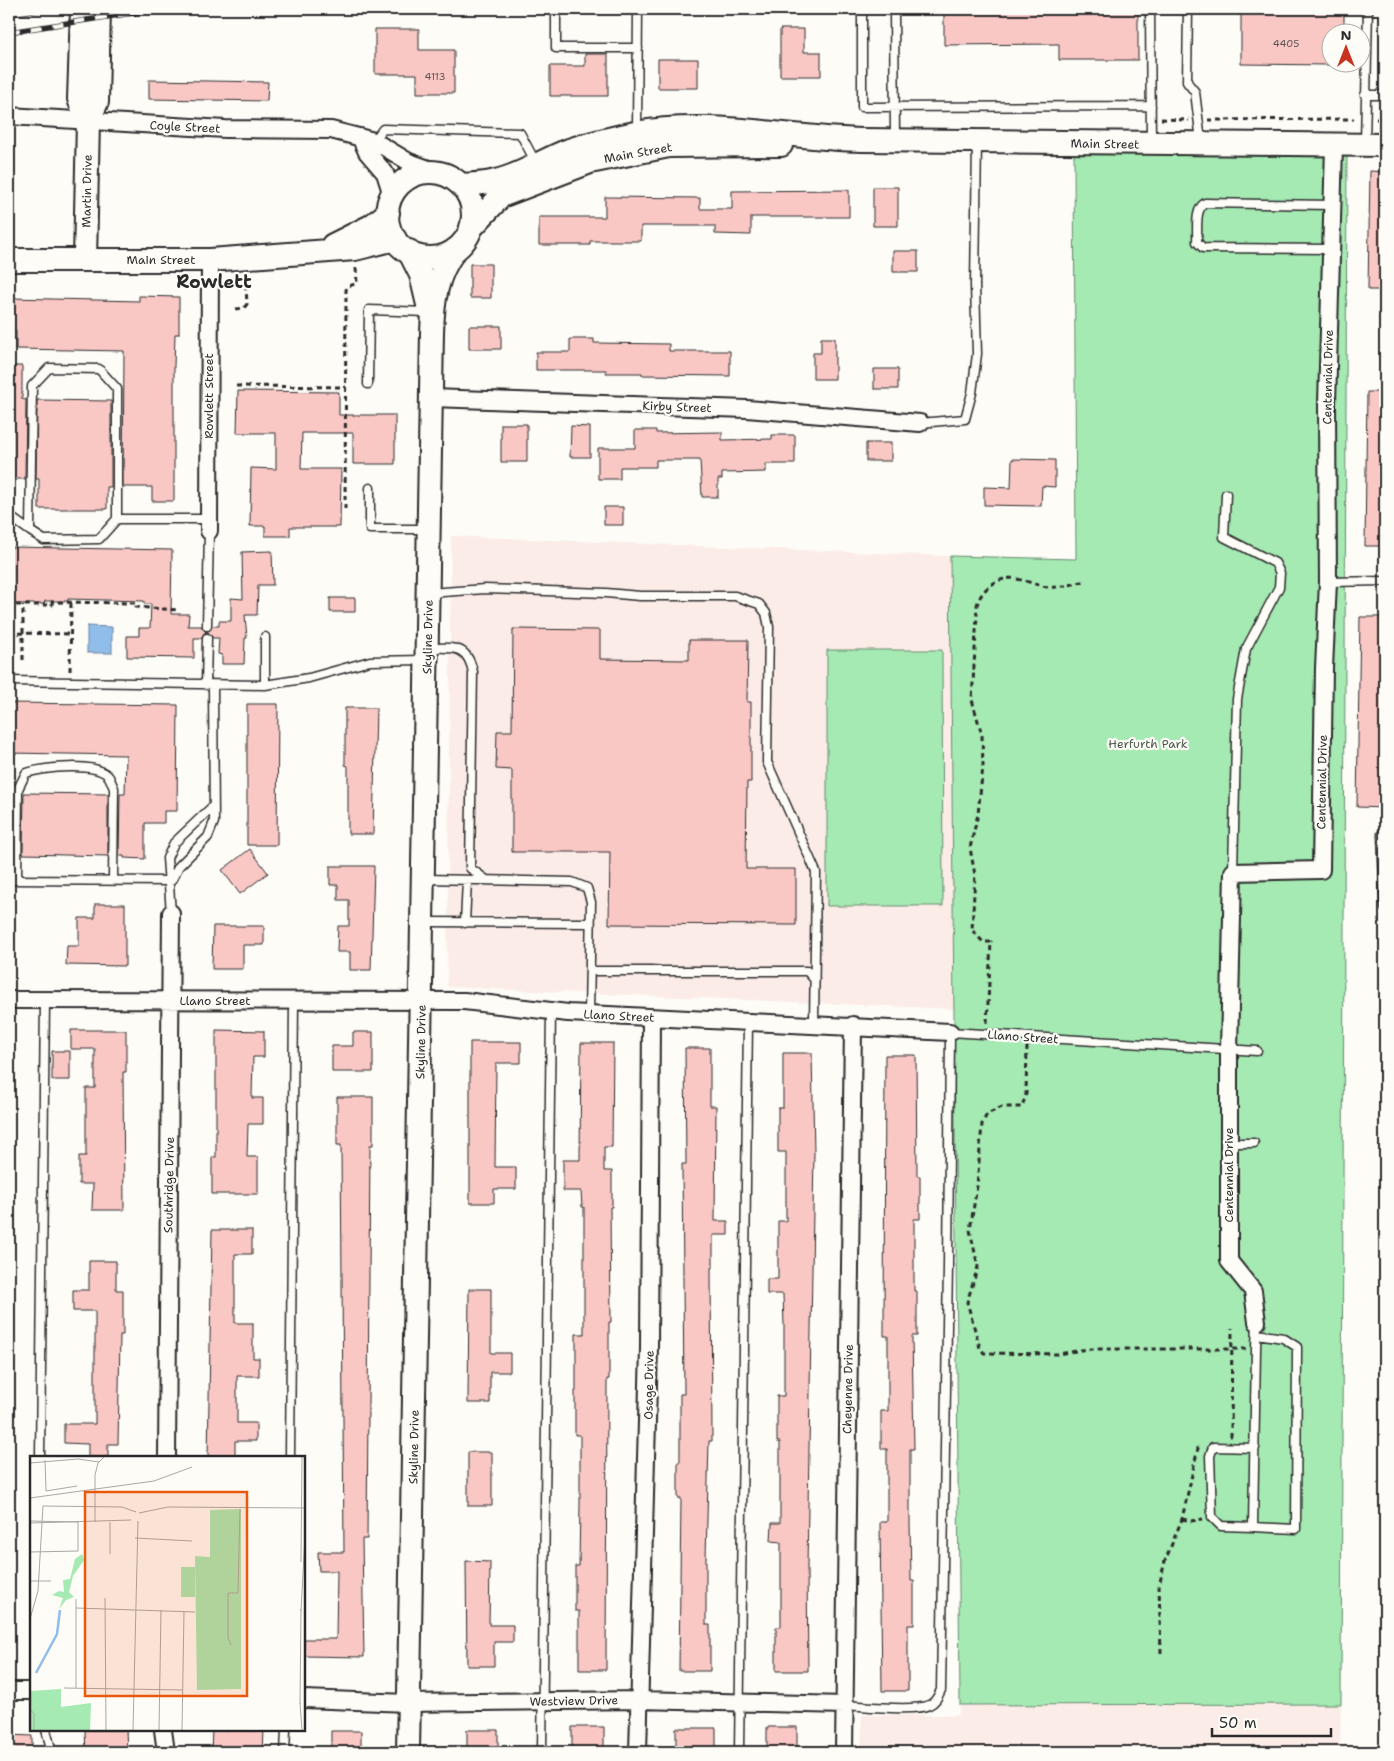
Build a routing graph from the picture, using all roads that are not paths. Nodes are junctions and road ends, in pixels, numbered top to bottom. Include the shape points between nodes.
1 (82, 9) edge
2 (98, 9) edge
3 (556, 9) edge
4 (638, 9) edge
5 (862, 9) edge
6 (894, 9) edge
7 (1150, 9) edge
8 (1188, 9) edge
9 (1368, 9) edge
10 (638, 48) junction
11 (1365, 95) junction
12 (1385, 95) edge
13 (895, 106) junction
14 (1151, 106) junction
15 (9, 116) edge
16 (88, 121) junction
17 (637, 133) junction
18 (367, 139) junction
19 (824, 139) junction
20 (895, 141) junction
21 (977, 142) junction
22 (1151, 144) junction
23 (1202, 145) junction
24 (1375, 145) edge
25 (1334, 146) junction
26 (537, 164) junction
27 (437, 172) junction
28 (461, 185) junction
29 (390, 204) junction
30 (1332, 205) junction
31 (471, 228) junction
32 (402, 245) junction
33 (1331, 249) junction
34 (455, 250) junction
35 (314, 252) junction
36 (9, 260) edge
37 (86, 260) junction
38 (210, 260) junction
39 (431, 322) junction
40 (368, 384) dead end
41 (432, 398) junction
42 (920, 423) joint
43 (370, 488) dead end
44 (1226, 494) dead end
45 (9, 516) edge
46 (117, 519) junction
47 (209, 525) junction
48 (430, 529) junction
49 (30, 531) junction
50 (1385, 581) edge
51 (1328, 582) junction
52 (429, 593) junction
53 (207, 626) dead end
54 (207, 638) dead end
55 (266, 638) dead end
56 (428, 654) junction
57 (9, 681) edge
58 (209, 685) junction
59 (265, 685) junction
60 (212, 807) junction
61 (1385, 834) edge
62 (1233, 872) junction
63 (424, 879) junction
64 (13, 880) edge
65 (113, 880) junction
66 (466, 880) junction
67 (487, 880) junction
68 (171, 881) junction
69 (1385, 908) edge
70 (171, 913) joint
71 (423, 922) junction
72 (465, 923) junction
73 (590, 923) junction
74 (590, 971) junction
75 (815, 980) junction
76 (9, 1000) edge
77 (45, 1000) junction
78 (172, 1001) junction
79 (294, 1001) junction
80 (421, 1001) junction
81 (551, 1010) junction
82 (589, 1014) junction
83 (651, 1018) junction
84 (748, 1022) junction
85 (814, 1024) junction
86 (853, 1025) junction
87 (950, 1032) junction
88 (1229, 1050) junction
89 (1257, 1051) dead end
90 (1229, 1143) junction
91 (1254, 1143) dead end
92 (1257, 1328) junction
93 (1255, 1448) junction
94 (40, 1456) edge
95 (167, 1456) edge
96 (290, 1456) edge
97 (1253, 1527) junction
98 (9, 1691) edge
99 (30, 1691) edge
100 (305, 1699) edge
101 (639, 1700) junction
102 (542, 1701) junction
103 (408, 1702) junction
104 (740, 1702) junction
105 (845, 1705) junction
106 (46, 1731) edge
107 (163, 1731) edge
108 (286, 1731) edge
109 (52, 1752) edge
110 (166, 1752) edge
111 (285, 1752) edge
112 (408, 1752) edge
113 (542, 1752) edge
114 (638, 1752) edge
115 (740, 1752) edge
116 (844, 1752) edge

1 - 16 street, Martin Drive via 80,99
2 - 16 street, Martin Drive via 97,102
3 - 10 lane via 556,48
4 - 10 lane
5 - 13 lane via 862,107
6 - 13 lane
7 - 14 lane
8 - 23 lane via 1188,82 1195,92
9 - 11 lane
10 - 17 lane
11 - 12 lane
11 - 24 lane
13 - 14 lane
13 - 20 lane
14 - 22 lane
15 - 16 street, Coyle Street
16 - 18 street, Coyle Street via 224,129 316,129
16 - 37 street, Martin Drive
17 - 19 street, Main Street via 741,128
17 - 26 street, Main Street via 599,140
18 - 26 lane via 383,129 520,133
18 - 27 street, Coyle Street via 409,162
18 - 29 street via 367,152 385,173
19 - 20 street, Main Street
19 - 31 street, Main Street via 796,145 669,146 616,155 500,196
20 - 21 street, Main Street
21 - 22 street, Main Street
21 - 42 lane via 977,354 972,392 965,419
22 - 23 street, Main Street
23 - 25 street, Main Street
24 - 25 street, Main Street
25 - 30 street, Centennial Drive
26 - 28 street, Main Street via 496,181
27 - 28 street
27 - 29 street, Main Street via 411,176 400,184
28 - 31 street via 470,198 474,213
29 - 32 street via 389,227
29 - 35 street, Main Street via 371,226
30 - 33 street, Centennial Drive
30 - 33 lane via 1205,203 1200,207 1198,222 1198,242 1204,248
31 - 34 street, Main Street
32 - 34 street, Main Street via 420,256 432,258
32 - 35 street, Main Street
32 - 39 street, Skyline Drive via 421,275
33 - 51 street, Centennial Drive via 1327,404
34 - 39 street, Skyline Drive via 438,281
35 - 38 street, Main Street
36 - 37 street, Main Street
37 - 38 street, Main Street
38 - 47 street, Rowlett Street
39 - 40 lane via 369,310
39 - 41 street, Skyline Drive
41 - 42 street, Kirby Street via 747,409
41 - 48 street, Skyline Drive
43 - 48 lane via 370,529
44 - 62 lane via 1224,537 1275,563 1280,573 1280,587 1246,648 1237,699
45 - 49 lane
46 - 47 lane
46 - 49 lane via 99,539 44,540
46 - 49 lane via 117,389 99,369 49,368 32,386
47 - 53 lane
48 - 52 street, Skyline Drive
50 - 51 lane
51 - 62 street, Centennial Drive via 1321,870
52 - 56 street, Skyline Drive
52 - 75 lane via 485,589 640,596 735,596 759,604 766,613 769,627 767,762 816,872
54 - 58 lane
55 - 59 lane
56 - 59 lane via 370,662
56 - 63 street, Skyline Drive
56 - 67 lane via 455,648 470,660 470,868
57 - 58 lane
58 - 59 lane
58 - 60 lane
60 - 68 lane via 214,822 208,837 179,866
60 - 68 lane via 174,843 168,858
61 - 69 lane via 1382,834
62 - 88 street, Centennial Drive
63 - 66 lane
63 - 71 street, Skyline Drive
64 - 65 lane
64 - 65 lane via 18,789 26,773 42,769 94,768 108,776 114,788
65 - 68 lane
66 - 67 lane
66 - 72 lane
67 - 73 lane via 572,882 587,888
68 - 70 lane
70 - 78 street, Southridge Drive
71 - 72 lane
71 - 80 street, Skyline Drive
72 - 73 lane
73 - 74 lane
74 - 75 lane via 807,971
74 - 82 lane
75 - 85 lane
76 - 77 street, Llano Street
77 - 78 street, Llano Street
77 - 94 lane
78 - 79 street, Llano Street
78 - 95 street, Southridge Drive
79 - 80 street, Llano Street
79 - 96 lane
80 - 81 street, Llano Street via 464,1001
80 - 103 street, Skyline Drive
81 - 82 street, Llano Street
81 - 102 lane
82 - 83 street, Llano Street
83 - 84 street, Llano Street
83 - 101 street, Osage Drive via 649,1348
84 - 85 street, Llano Street
84 - 104 lane
85 - 86 street, Llano Street
86 - 87 street, Llano Street
86 - 105 street, Cheyenne Drive
87 - 88 lane, Llano Street
87 - 105 lane via 941,1690 936,1700 928,1705
88 - 89 lane, Llano Street
88 - 90 street, Centennial Drive
90 - 91 lane
90 - 92 street, Centennial Drive via 1229,1261 1254,1291
92 - 93 lane
92 - 97 lane via 1298,1347 1296,1529
93 - 97 lane
93 - 97 lane via 1213,1446 1210,1456 1212,1517 1221,1526
98 - 99 street
100 - 103 street, Westview Drive
101 - 102 street, Westview Drive
101 - 104 street, Westview Drive
101 - 114 street, Osage Drive
102 - 103 street, Westview Drive
102 - 113 lane
103 - 112 street, Skyline Drive
104 - 105 street, Westview Drive
104 - 115 lane
105 - 116 street, Cheyenne Drive
106 - 109 lane
107 - 110 street
108 - 111 lane

